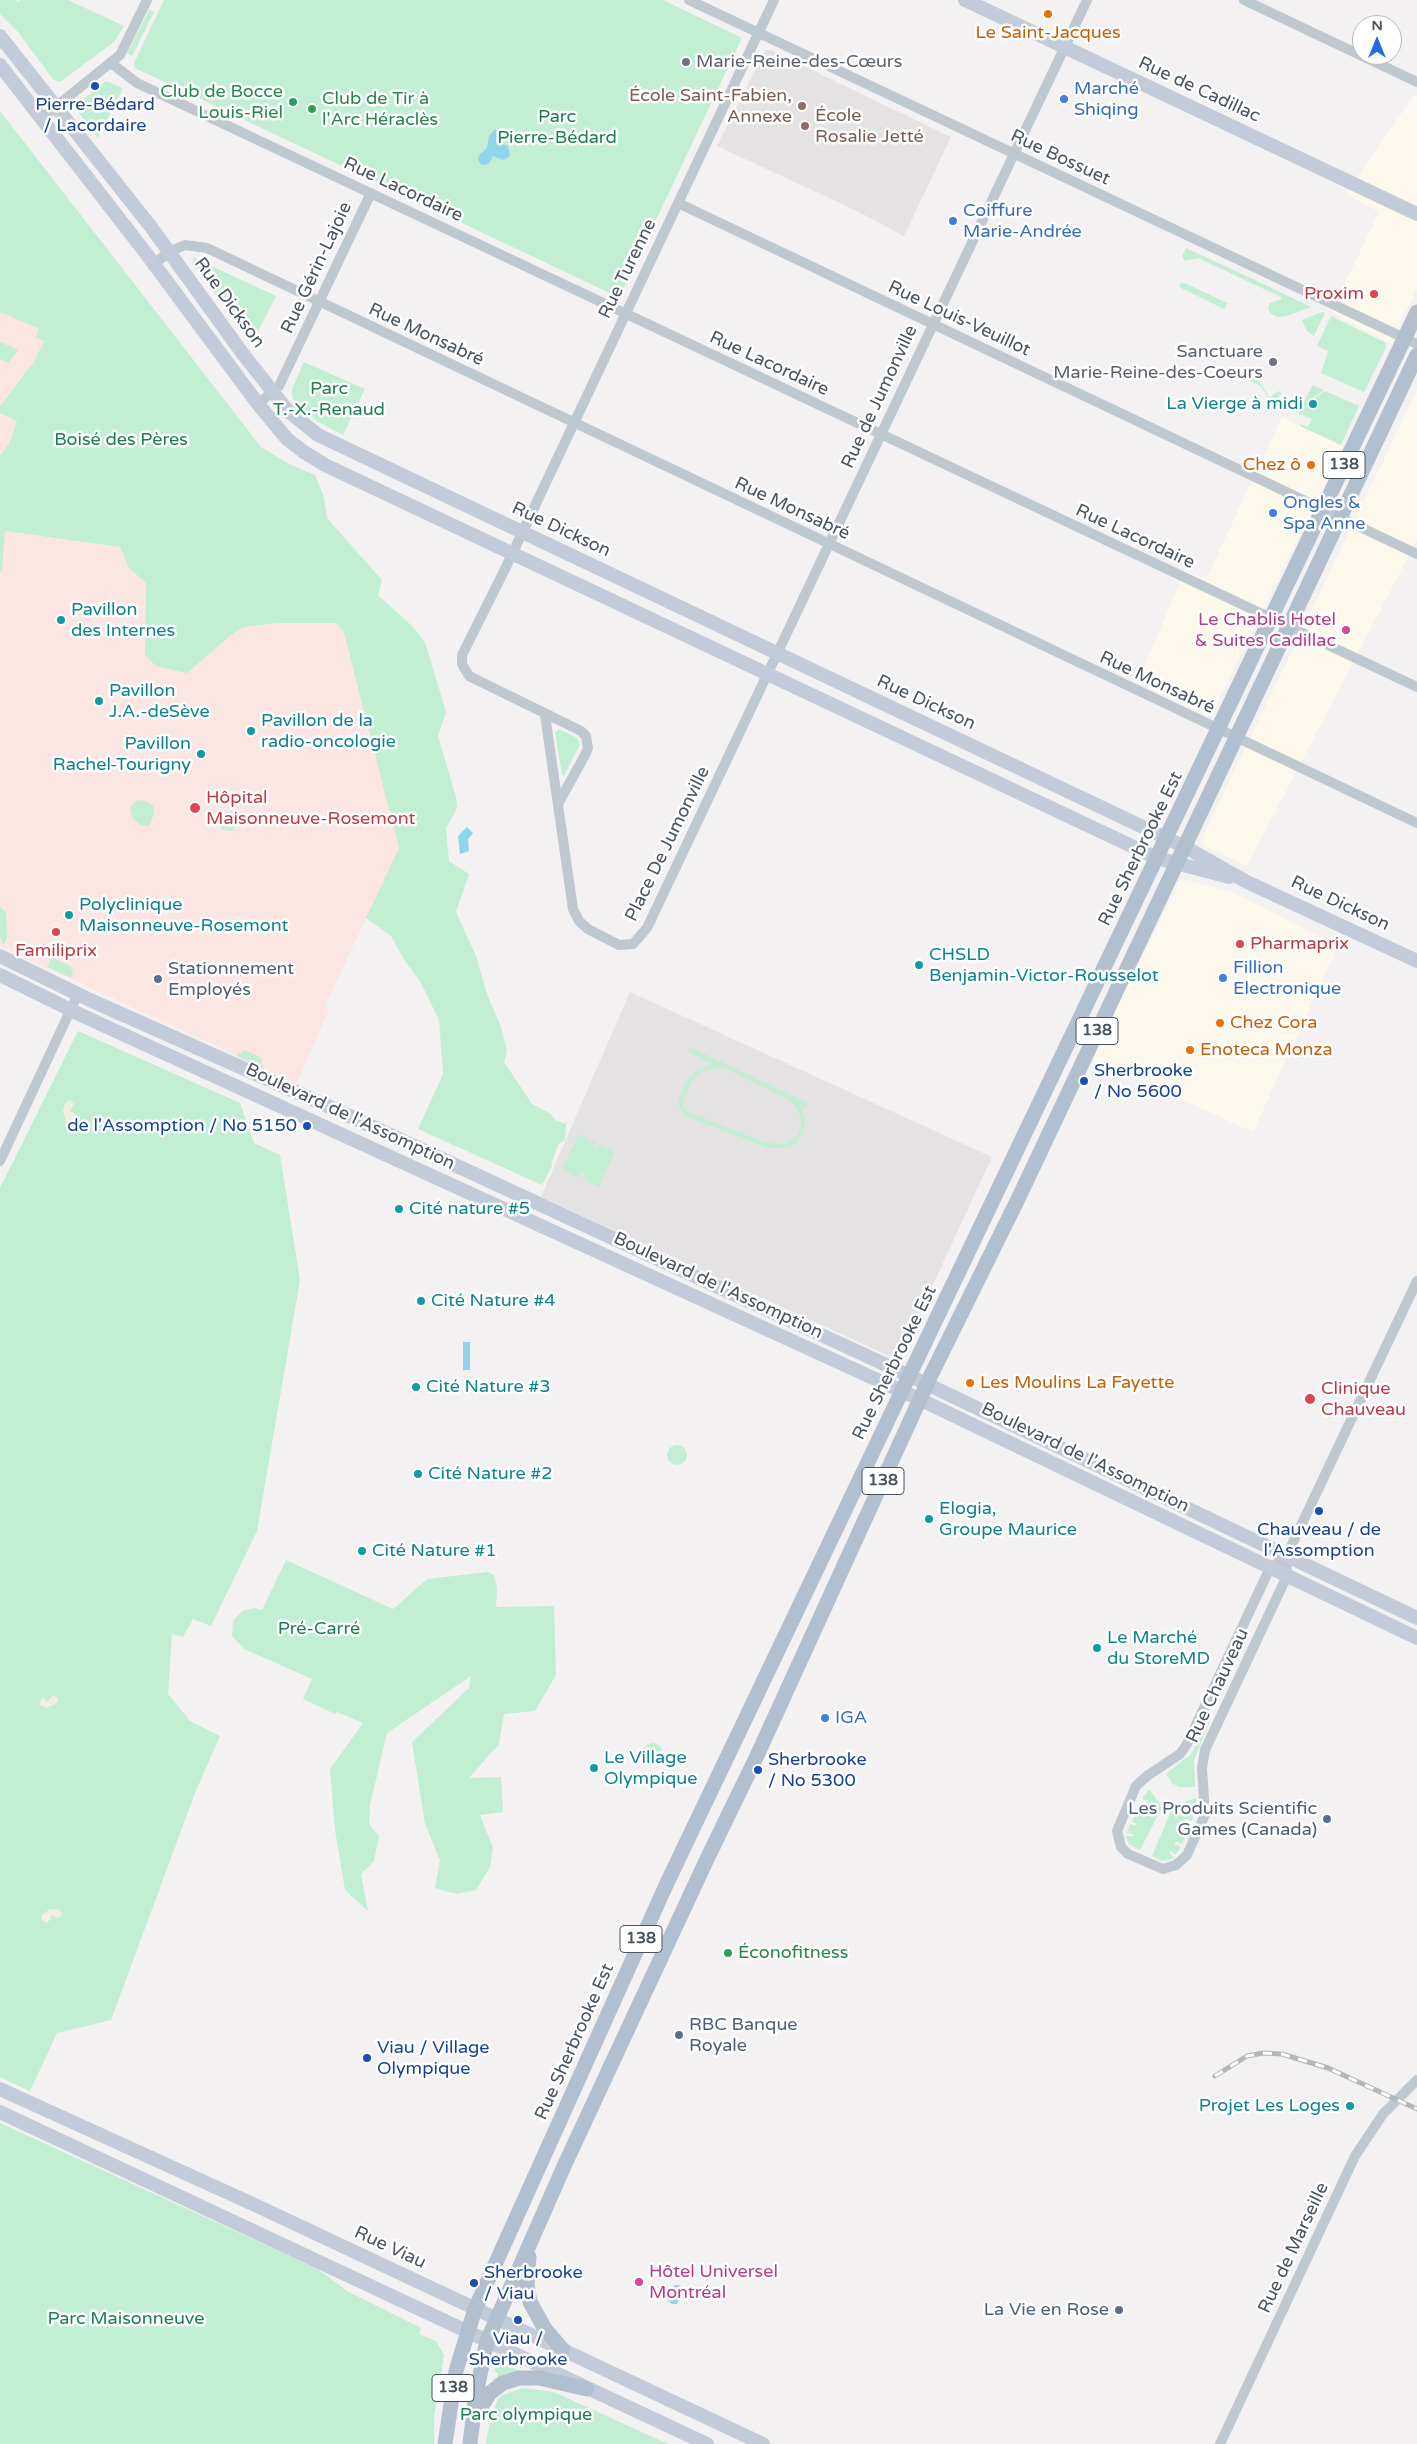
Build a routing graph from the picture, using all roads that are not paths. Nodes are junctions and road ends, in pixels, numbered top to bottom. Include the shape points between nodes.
1 (147, 0) edge
2 (688, 0) edge
3 (774, 0) edge
4 (965, 0) edge
5 (1087, 0) edge
6 (1244, 0) edge
7 (758, 33) junction
8 (0, 36) edge
9 (1064, 47) junction
10 (111, 63) junction
11 (0, 65) edge
12 (1417, 82) edge
13 (57, 106) junction
14 (42, 118) junction
15 (1013, 154) junction
16 (371, 193) junction
17 (678, 203) junction
18 (1417, 214) edge
19 (169, 252) junction
20 (154, 264) junction
21 (319, 302) junction
22 (1417, 312) edge
23 (624, 313) junction
24 (932, 324) junction
25 (1411, 341) edge
26 (1417, 355) edge
27 (273, 392) junction
28 (258, 404) junction
29 (573, 423) junction
30 (880, 434) junction
31 (1323, 509) junction
32 (1341, 518) junction
33 (522, 532) junction
34 (828, 544) junction
35 (512, 553) junction
36 (1417, 554) edge
37 (1271, 619) junction
38 (1289, 627) junction
39 (777, 653) junction
40 (767, 673) junction
41 (1417, 687) edge
42 (545, 715) junction
43 (1218, 730) junction
44 (1236, 738) junction
45 (558, 804) junction
46 (1417, 823) edge
47 (1167, 839) junction
48 (1185, 847) junction
49 (1157, 858) junction
50 (1177, 864) junction
51 (1247, 882) junction
52 (0, 956) edge
53 (1417, 961) edge
54 (0, 975) edge
55 (78, 994) junction
56 (71, 1009) junction
57 (0, 1133) edge
58 (11, 1138) junction
59 (0, 1161) edge
60 (1417, 1281) edge
61 (910, 1376) junction
62 (928, 1385) junction
63 (902, 1392) junction
64 (921, 1400) junction
65 (990, 1414) junction
66 (983, 1430) junction
67 (1286, 1557) junction
68 (1270, 1568) junction
69 (1287, 1576) junction
70 (1417, 1618) edge
71 (1417, 1638) edge
72 (600, 2030) junction
73 (622, 2040) junction
74 (1417, 2080) edge
75 (0, 2089) edge
76 (0, 2112) edge
77 (530, 2245) junction
78 (475, 2309) junction
79 (496, 2318) junction
80 (466, 2332) junction
81 (487, 2342) junction
82 (563, 2350) junction
83 (587, 2389) junction
84 (471, 2425) junction
85 (445, 2444) edge
86 (470, 2444) edge
87 (707, 2444) edge
88 (763, 2444) edge
89 (1220, 2444) edge

1 - 10 street via 122,51
2 - 7 street, Rue Bossuet
3 - 7 street, Rue Turenne
4 - 9 main road, Rue de Cadillac
5 - 9 street, Rue de Jumonville
6 - 12 street
7 - 15 street, Rue Bossuet
7 - 17 street, Rue Turenne
8 - 13 main road, Rue Dickson
9 - 15 street, Rue de Jumonville
9 - 18 main road, Rue de Cadillac
10 - 13 street
10 - 16 street, Rue Lacordaire via 137,83
11 - 14 main road, Rue Dickson
13 - 14 street
13 - 19 main road, Rue Dickson
14 - 20 main road, Rue Dickson
15 - 24 street, Rue de Jumonville
15 - 25 street, Rue Bossuet
16 - 21 street, Rue Gérin-Lajoie
16 - 23 street, Rue Lacordaire
17 - 23 street, Rue Turenne
17 - 24 street, Rue Louis-Veuillot
19 - 20 street, Rue Monsabré
19 - 21 street, Rue Monsabré via 185,245 202,246
19 - 27 main road, Rue Dickson
20 - 28 main road, Rue Dickson
21 - 27 street, Rue Gérin-Lajoie via 279,386
21 - 29 street, Rue Monsabré
22 - 25 main road, Rue Sherbrooke Est / 138
23 - 29 street, Rue Turenne
23 - 30 street, Rue Lacordaire
24 - 30 street, Rue de Jumonville
24 - 31 street, Rue Louis-Veuillot
25 - 31 main road, Rue Sherbrooke Est / 138
26 - 32 main road, 138
27 - 28 street, Rue Gérin-Lajoie
27 - 33 main road, Rue Dickson via 288,411 318,435
28 - 35 main road, Rue Dickson via 288,439 325,465
29 - 33 street, Rue Turenne
29 - 34 street, Rue Monsabré
30 - 34 street, Rue de Jumonville
30 - 37 street, Rue Lacordaire
31 - 32 street, Rue Louis-Veuillot
31 - 37 main road, Rue Sherbrooke Est / 138
32 - 36 street, Rue Louis-Veuillot
32 - 38 main road, 138
33 - 35 street, Rue Turenne
33 - 39 main road, Rue Dickson
34 - 39 street, Rue de Jumonville
34 - 43 street, Rue Monsabré
35 - 40 main road, Rue Dickson
35 - 42 street via 462,655 462,664 469,676
37 - 38 street, Rue Lacordaire
37 - 43 main road, Rue Sherbrooke Est / 138
38 - 41 street, Rue Lacordaire
38 - 44 main road, 138
39 - 40 street, Rue de Jumonville
39 - 47 main road, Rue Dickson
40 - 45 street, Place De Jumonville via 647,928 633,944 619,945 579,921 573,909
40 - 49 main road, Rue Dickson
42 - 45 street, Place De Jumonville
42 - 45 street via 581,731 588,741 585,755
43 - 44 street, Rue Monsabré
43 - 47 main road, Rue Sherbrooke Est / 138
44 - 46 street, Rue Monsabré
44 - 48 main road, 138
47 - 48 main road, Rue Dickson
47 - 49 main road, Rue Sherbrooke Est / 138
48 - 50 main road, 138
48 - 51 main road, Rue Dickson
49 - 50 main road, Rue Dickson
49 - 61 main road, Rue Sherbrooke Est / 138
50 - 51 main road, Rue Dickson
50 - 62 main road, 138
51 - 53 main road, Rue Dickson
52 - 55 main road, Boulevard de l'Assomption
54 - 56 main road, Boulevard de l'Assomption
55 - 56 street
55 - 61 main road, Boulevard de l'Assomption
56 - 58 street
56 - 63 main road, Boulevard de l'Assomption
57 - 58 street
58 - 59 street
60 - 67 street, Rue Chauveau
61 - 62 main road, Boulevard de l'Assomption
61 - 63 main road, Rue Sherbrooke Est / 138
62 - 64 main road, 138
62 - 65 main road, Boulevard de l'Assomption
63 - 64 main road, Boulevard de l'Assomption
63 - 72 main road, Rue Sherbrooke Est / 138 via 683,1848
64 - 66 main road, Boulevard de l'Assomption
64 - 73 main road, 138
65 - 66 main road
65 - 67 main road, Boulevard de l'Assomption
66 - 68 main road, Boulevard de l'Assomption
67 - 68 street
67 - 69 street, Rue Chauveau
67 - 70 main road, Boulevard de l'Assomption
68 - 69 main road, Boulevard de l'Assomption
68 - 69 street, Rue Chauveau via 1187,1744 1180,1754 1136,1786 1117,1831 1121,1847 1128,1854 1163,1869 1176,1865 1187,1855 1205,1814 1202,1768 1205,1750
69 - 71 main road, Boulevard de l'Assomption
72 - 73 main road
72 - 78 main road, Rue Sherbrooke Est / 138
73 - 77 main road, 138
74 - 89 street, Rue de Marseille via 1383,2114 1355,2156
75 - 78 main road, Rue Viau via 256,2204
76 - 80 main road
77 - 79 main road, 138
77 - 82 main road via 530,2302 545,2329
78 - 79 main road, Rue Viau
78 - 80 main road, Rue Sherbrooke Est / 138
79 - 81 main road, 138
79 - 82 main road, Rue Viau
80 - 81 main road
80 - 85 main road, Rue Sherbrooke Est / 138 via 456,2371
81 - 83 main road
81 - 84 main road, 138
82 - 88 main road, Rue Viau
83 - 84 main road via 539,2378 510,2380 490,2393
83 - 87 main road
84 - 86 main road, 138

